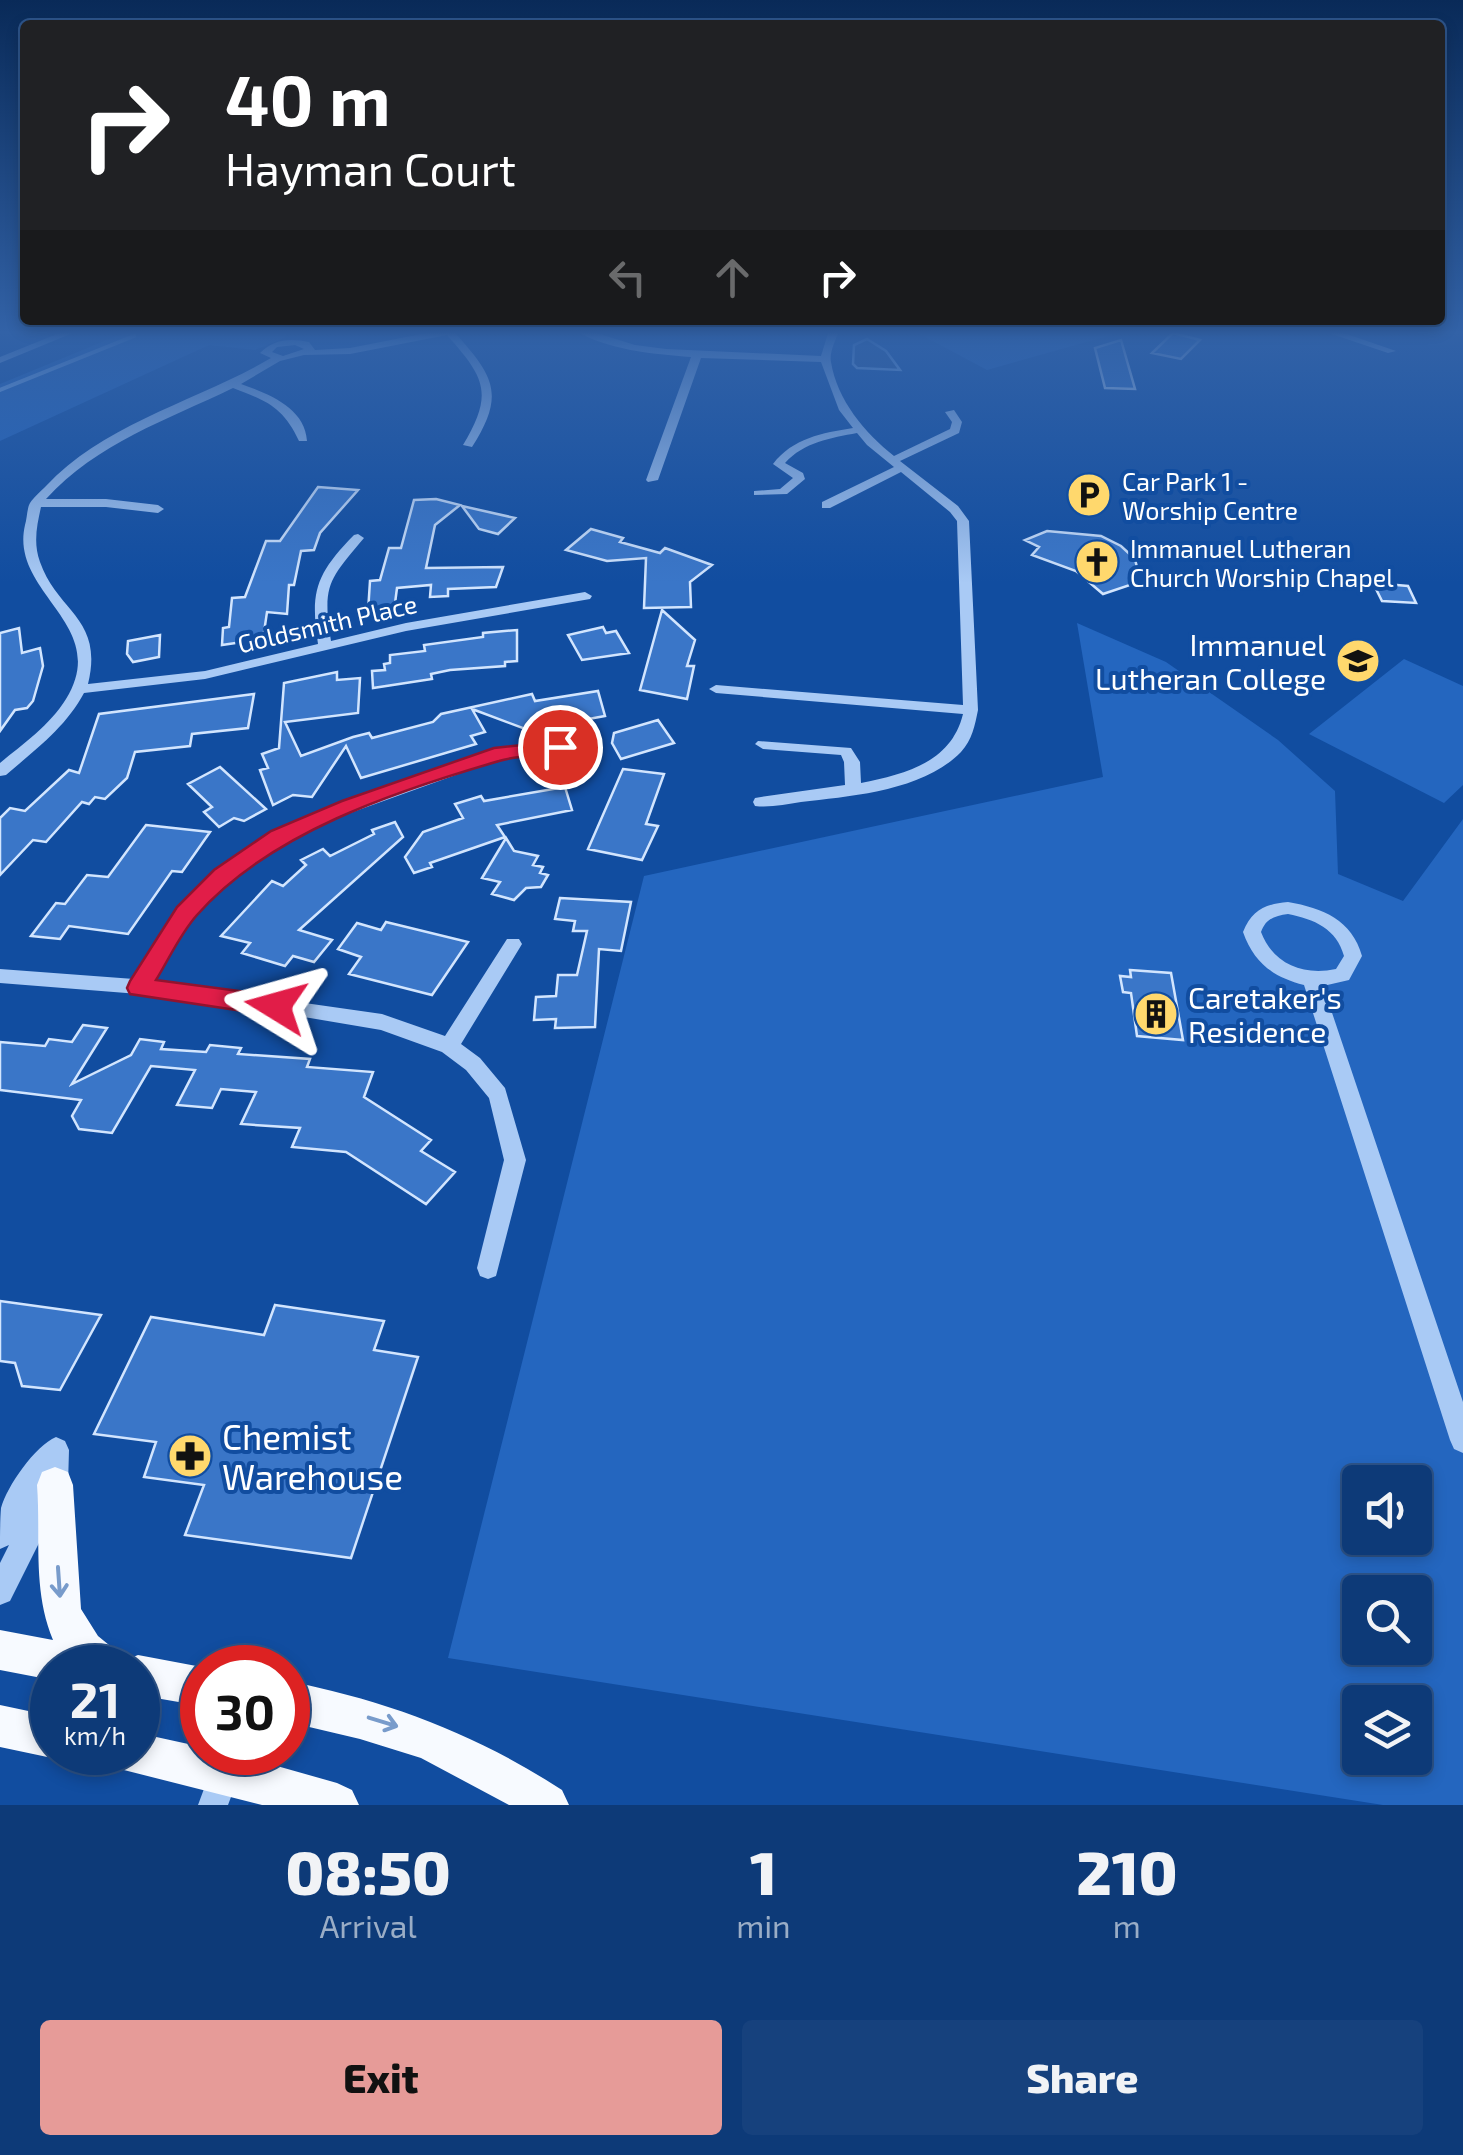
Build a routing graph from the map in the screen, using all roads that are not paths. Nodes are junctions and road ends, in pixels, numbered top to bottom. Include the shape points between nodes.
1 (175, 414) edge
2 (293, 414) edge
3 (487, 414) edge
4 (676, 414) edge
5 (847, 414) edge
6 (952, 414) edge
7 (857, 430) junction
8 (303, 439) dead end
9 (468, 445) dead end
10 (898, 463) junction
11 (652, 480) dead end
12 (758, 494) dead end
13 (36, 503) junction
14 (826, 505) dead end
15 (158, 509) dead end
16 (358, 538) dead end
17 (585, 596) dead end
18 (325, 646) junction
19 (79, 689) junction
20 (716, 690) dead end
21 (970, 710) junction
22 (763, 744) dead end
23 (560, 747) dead end
24 (0, 771) edge
25 (853, 788) junction
26 (762, 802) dead end
27 (513, 944) dead end
28 (0, 976) edge
29 (1312, 980) junction
30 (139, 988) junction
31 (449, 1046) junction
32 (488, 1268) dead end
33 (1463, 1440) edge
34 (55, 1484) junction
35 (0, 1536) edge
36 (0, 1591) edge
37 (76, 1645) edge
38 (0, 1650) edge
39 (30, 1655) edge
40 (310, 1706) edge
41 (0, 1726) edge
42 (30, 1732) edge
43 (160, 1765) edge
44 (219, 1789) edge
45 (337, 1805) edge
46 (546, 1805) edge

1 - 13 street via 79,464
2 - 8 street
3 - 9 street
4 - 11 street
5 - 7 street
6 - 10 street via 955,431
7 - 10 street
7 - 12 street via 786,453 779,464 800,479 783,492
10 - 14 street
10 - 21 street via 963,521
13 - 15 street
13 - 19 street via 19,535 16,560 84,646
16 - 18 street via 333,562 317,595
17 - 18 street, Goldsmith Place
18 - 19 street, Goldsmith Place via 205,675
19 - 24 street via 45,732
20 - 21 street
21 - 25 street via 966,734 938,763
22 - 25 street via 846,752
23 - 30 street via 501,753 272,840 186,912
25 - 26 street
27 - 31 street
28 - 30 street
29 - 29 street via 1263,956 1252,932 1263,913 1302,910 1344,933 1350,967
29 - 33 street
30 - 31 street via 382,1022
31 - 32 street via 498,1094 515,1160
34 - 35 street via 56,1450 28,1480
34 - 36 street
34 -> 37 main road via 64,1628
38 - 39 main road
40 -> 46 main road via 432,1738
41 - 42 main road
43 - 44 main road
44 - 45 main road

